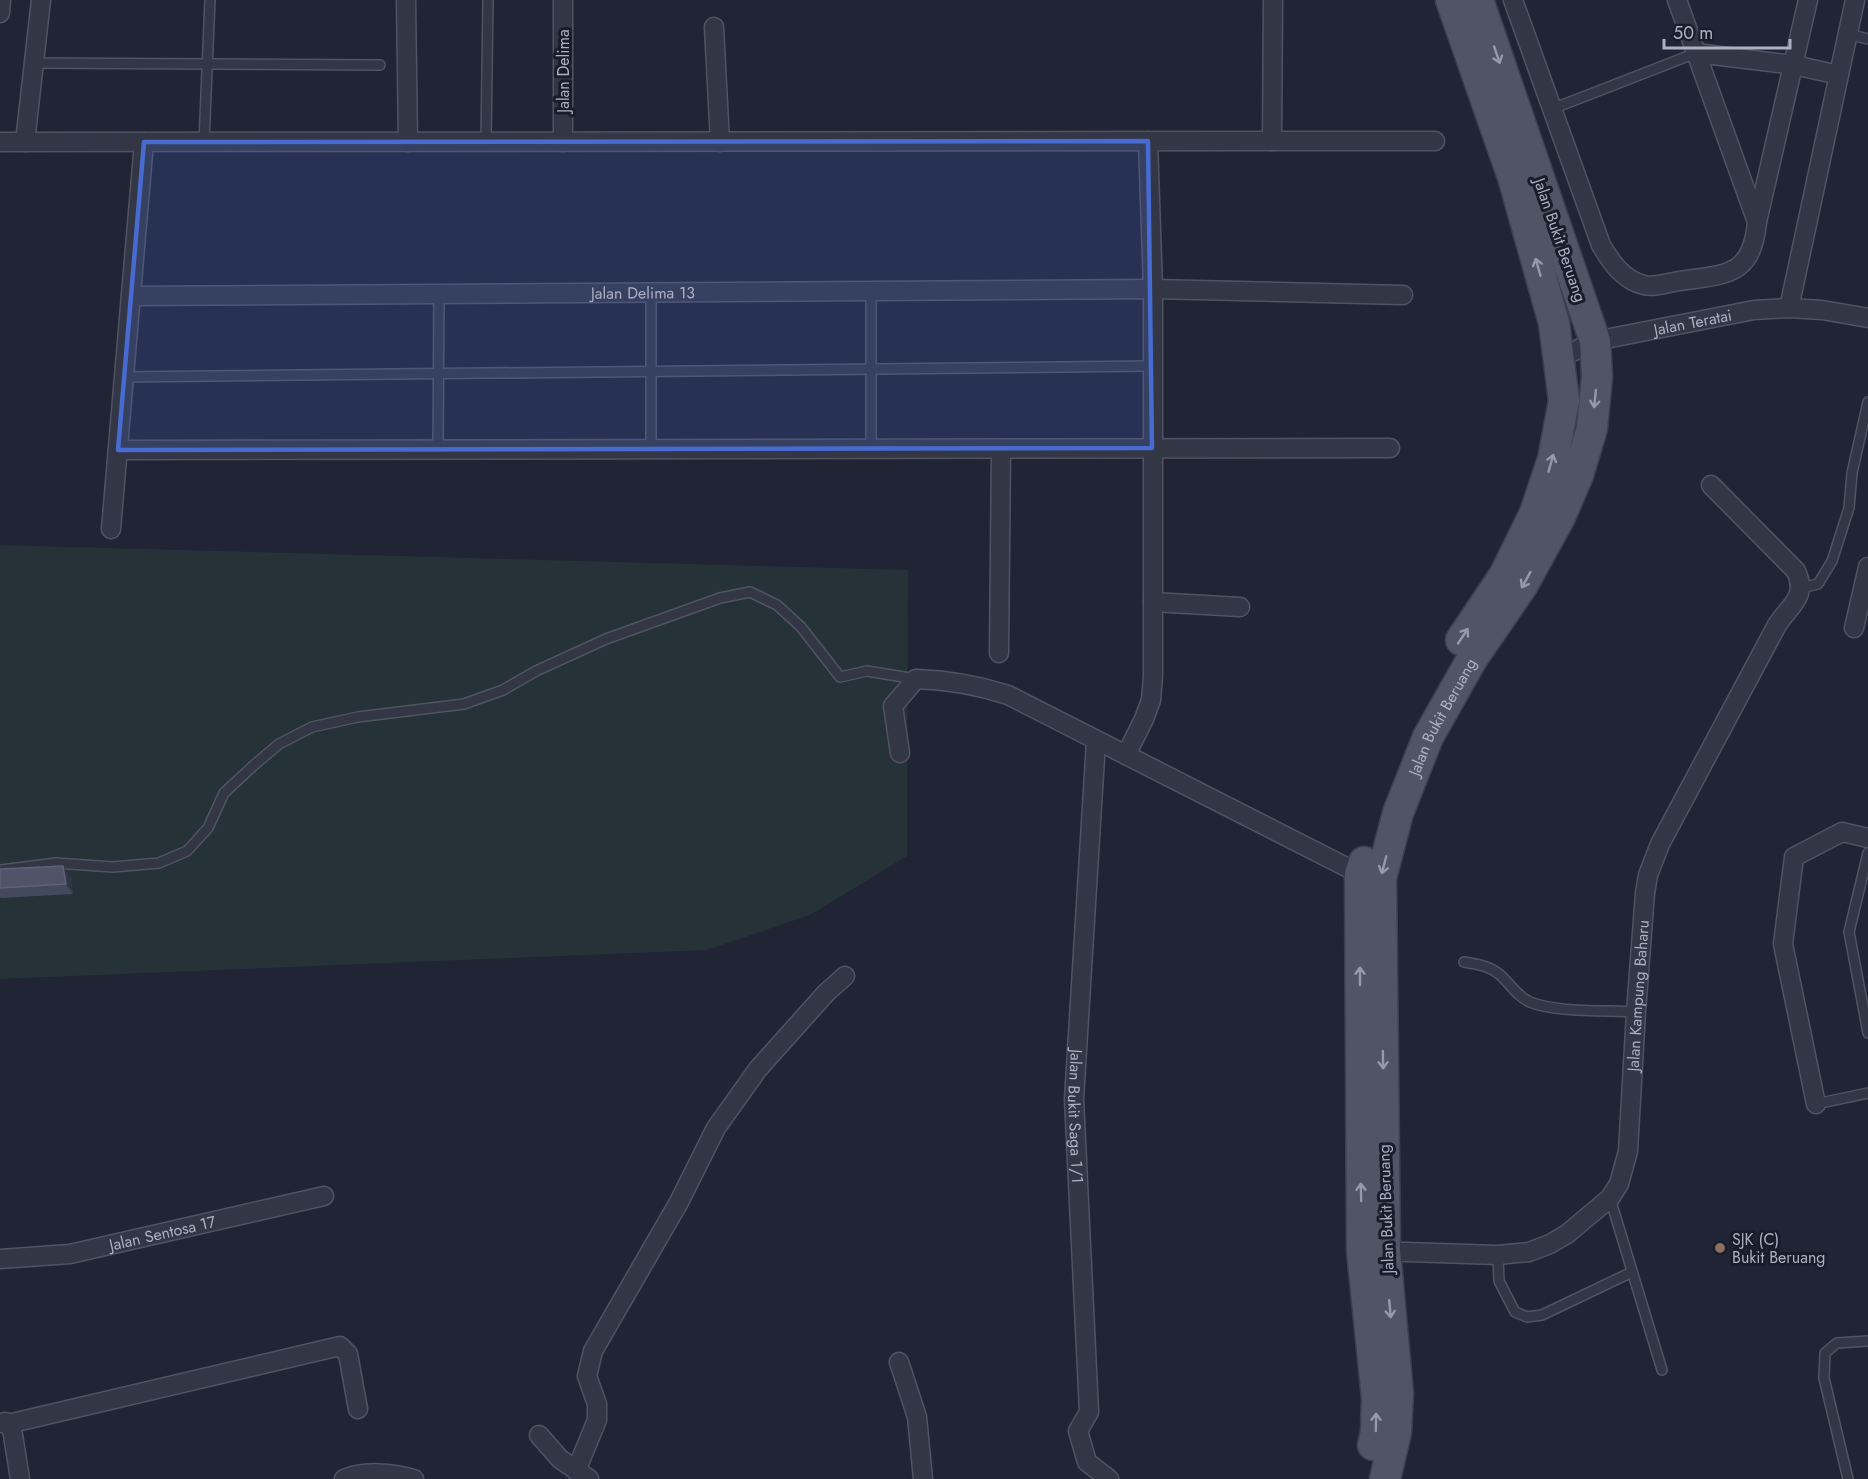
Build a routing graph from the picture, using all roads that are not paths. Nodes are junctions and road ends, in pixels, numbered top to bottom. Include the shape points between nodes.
1 (2, 0) edge
2 (41, 0) edge
3 (210, 0) edge
4 (406, 0) edge
5 (488, 0) edge
6 (563, 0) edge
7 (1273, 0) edge
8 (1451, 0) edge
9 (1478, 0) edge
10 (1513, 0) edge
11 (1677, 0) edge
12 (1808, 0) edge
13 (1855, 0) edge
14 (0, 13) edge
15 (714, 27) dead end
16 (1847, 34) junction
17 (1868, 39) edge
18 (1696, 53) junction
19 (34, 63) junction
20 (208, 64) junction
21 (380, 65) dead end
22 (1794, 65) junction
23 (1839, 75) junction
24 (1552, 109) junction
25 (1148, 141) junction
26 (1272, 141) junction
27 (1435, 141) dead end
28 (0, 142) edge
29 (25, 142) junction
30 (144, 142) junction
31 (204, 142) junction
32 (408, 142) junction
33 (486, 142) junction
34 (563, 142) junction
35 (720, 142) junction
36 (1757, 222) junction
37 (1153, 290) junction
38 (871, 291) junction
39 (651, 293) junction
40 (439, 294) junction
41 (1403, 295) dead end
42 (131, 296) junction
43 (1789, 308) junction
44 (1868, 318) edge
45 (1554, 323) junction
46 (1594, 341) junction
47 (1152, 366) junction
48 (871, 369) junction
49 (1561, 369) junction
50 (651, 371) junction
51 (439, 374) junction
52 (124, 377) junction
53 (1868, 402) edge
54 (1152, 448) junction
55 (1390, 448) dead end
56 (651, 449) junction
57 (871, 449) junction
58 (1001, 449) junction
59 (118, 450) junction
60 (438, 450) junction
61 (1711, 485) dead end
62 (111, 529) dead end
63 (1868, 567) edge
64 (1801, 588) junction
65 (1153, 602) junction
66 (1240, 608) dead end
67 (1854, 628) dead end
68 (999, 653) dead end
69 (916, 679) junction
70 (1096, 741) junction
71 (900, 753) dead end
72 (1126, 755) junction
73 (1868, 838) edge
74 (1868, 853) edge
75 (0, 870) edge
76 (1360, 874) junction
77 (1464, 962) dead end
78 (845, 976) dead end
79 (1636, 1011) junction
80 (1868, 1033) edge
81 (1868, 1093) edge
82 (1816, 1104) joint
83 (324, 1196) dead end
84 (1610, 1198) junction
85 (1373, 1251) junction
86 (1498, 1255) junction
87 (0, 1259) edge
88 (1632, 1272) junction
89 (1868, 1341) edge
90 (898, 1362) dead end
91 (1662, 1370) dead end
92 (358, 1409) dead end
93 (4, 1423) edge
94 (539, 1435) dead end
95 (582, 1475) edge
96 (20, 1479) edge
97 (344, 1479) edge
98 (414, 1479) edge
99 (923, 1479) edge
100 (1109, 1479) edge
101 (1365, 1479) edge
102 (1385, 1479) edge
103 (1848, 1479) edge

1 - 14 street
2 - 19 street
3 - 20 lane
4 - 32 street
5 - 33 lane
6 - 34 street, Jalan Delima
7 - 26 street
45 -> 8 main road, Jalan Bukit Beruang via 1513,177
9 -> 46 main road, Jalan Bukit Beruang
10 - 24 street
11 - 18 street
12 - 22 street
13 - 16 street
15 - 35 street
16 - 17 lane
16 - 23 street
18 - 22 street
18 - 24 lane
18 - 36 street
19 - 20 lane
19 - 29 street
20 - 21 lane
20 - 31 lane
22 - 23 street
22 - 36 street
23 - 43 street
24 - 36 street via 1601,245 1611,263 1628,277 1645,286 1728,273 1746,261 1755,244
25 - 26 street
25 - 35 street
25 - 37 street
26 - 27 street
28 - 29 street
29 - 30 street
30 - 31 street
30 - 42 street
31 - 32 street
32 - 33 street
33 - 34 street
34 - 35 street
37 - 38 street, Jalan Delima 13
37 - 41 street, Jalan Delima 13
37 - 47 street
38 - 39 street, Jalan Delima 13
38 - 48 lane
39 - 40 street, Jalan Delima 13
39 - 50 lane
40 - 42 street, Jalan Delima 13
40 - 51 lane
42 - 52 street
43 - 44 street, Jalan Teratai
43 - 46 street, Jalan Teratai via 1754,310
45 - 46 street via 1570,338
45 - 49 main road, Jalan Bukit Beruang
46 - 49 street via 1568,354
46 -> 85 main road, Jalan Bukit Beruang via 1597,377 1592,428 1578,475 1522,586 1472,659 1428,737 1398,813 1381,878
47 - 48 lane
47 - 54 street
48 - 50 lane
48 - 57 lane
76 -> 49 main road, Jalan Bukit Beruang via 1412,726 1454,650 1504,576 1535,513 1553,459 1563,401
50 - 51 lane
50 - 56 lane
51 - 52 lane
51 - 60 lane
52 - 59 street
53 - 64 lane via 1852,473 1849,508 1832,561 1818,584
54 - 55 street
54 - 58 street
54 - 65 street
56 - 57 street
56 - 60 street
57 - 58 street
58 - 68 street
59 - 60 street
59 - 62 street
61 - 64 street via 1796,571
63 - 67 street
64 - 79 street, Jalan Kampung Baharu via 1798,599 1777,625 1653,858 1645,893
65 - 66 street
65 - 72 street via 1151,700
69 - 70 street via 977,685 1008,695
69 - 71 street via 893,706
69 - 75 lane via 867,671 840,677 801,627 777,605 750,592 720,598 606,639 503,690 464,704 358,717 312,728 279,744 253,766 224,793 208,828 187,851 159,863 113,867 56,862
70 - 72 street
70 - 100 street, Jalan Bukit Saga 1/1 via 1074,1099 1089,1412 1078,1431 1087,1462
72 - 76 street
73 - 82 street via 1842,832 1794,857 1783,944
74 - 80 lane via 1849,932
85 -> 76 main road, Jalan Bukit Beruang
77 - 79 lane via 1482,965 1498,974 1517,994 1548,1007
78 - 95 street via 758,1069 716,1128 679,1202 593,1352 587,1376 597,1404 597,1420
79 - 84 street, Jalan Kampung Baharu via 1629,1151 1619,1184
81 - 82 lane
83 - 87 street, Jalan Sentosa 17 via 70,1254
84 - 86 street, Jalan Kampung Baharu via 1550,1244 1529,1252
84 - 88 lane
85 - 86 street, Jalan Kampung Baharu
101 -> 85 main road, Jalan Bukit Beruang via 1376,1432
85 -> 102 main road, Jalan Bukit Beruang via 1398,1394 1396,1432
86 - 88 lane via 1499,1281 1515,1312 1527,1317 1542,1316
88 - 91 lane
89 - 103 lane via 1837,1343 1825,1353 1824,1377
90 - 99 street via 917,1417
92 - 93 street via 348,1354 340,1346
93 - 96 street via 12,1429
94 - 95 street via 560,1459
97 - 98 street via 355,1474

